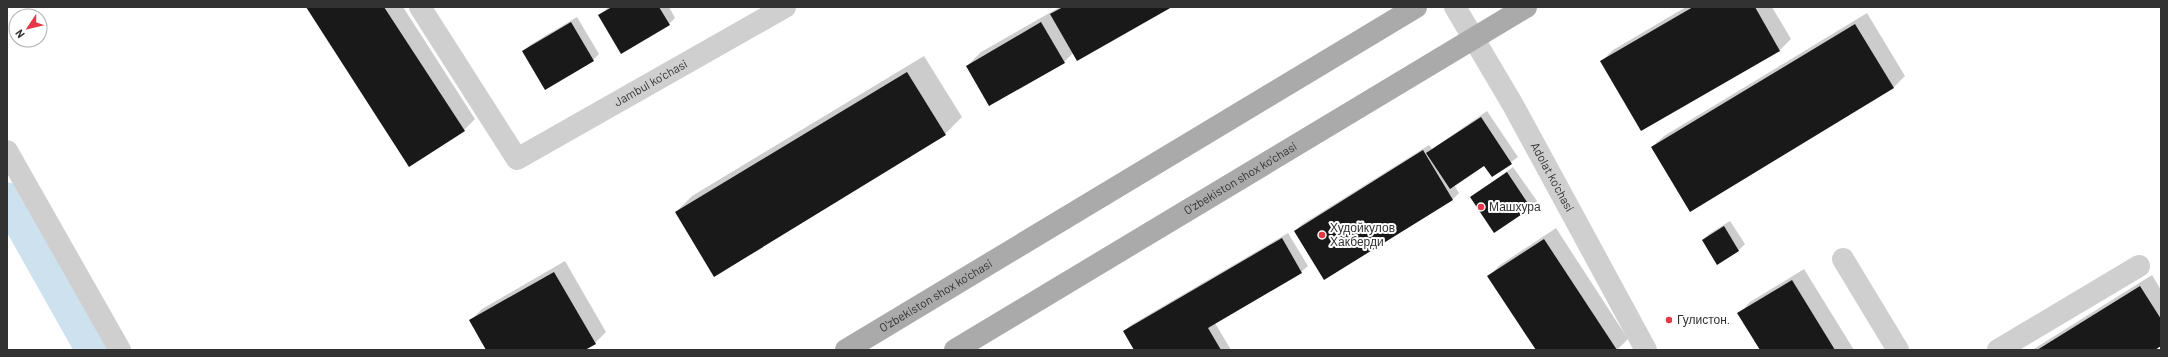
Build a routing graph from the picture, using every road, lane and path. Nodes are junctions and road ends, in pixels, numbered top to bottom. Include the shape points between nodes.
1 (420, 7) edge
2 (785, 7) edge
3 (1416, 7) edge
4 (1455, 7) edge
5 (1526, 7) edge
6 (1474, 39) junction
7 (7, 151) edge
8 (1843, 259) dead end
9 (2139, 266) dead end
10 (120, 350) edge
11 (846, 350) edge
12 (955, 350) edge
13 (1646, 350) edge
14 (1898, 350) edge
15 (1998, 350) edge

1 - 2 street, Jambul ko'chasi via 517,159
3 - 11 main road, O'zbekiston shox ko'chasi
4 - 6 street, Adolat ko'chasi
5 - 6 main road, O'zbekiston shox ko'chasi
6 - 12 main road, O'zbekiston shox ko'chasi
6 - 13 street, Adolat ko'chasi via 1513,105
7 - 10 street
8 - 14 street
9 - 15 street

